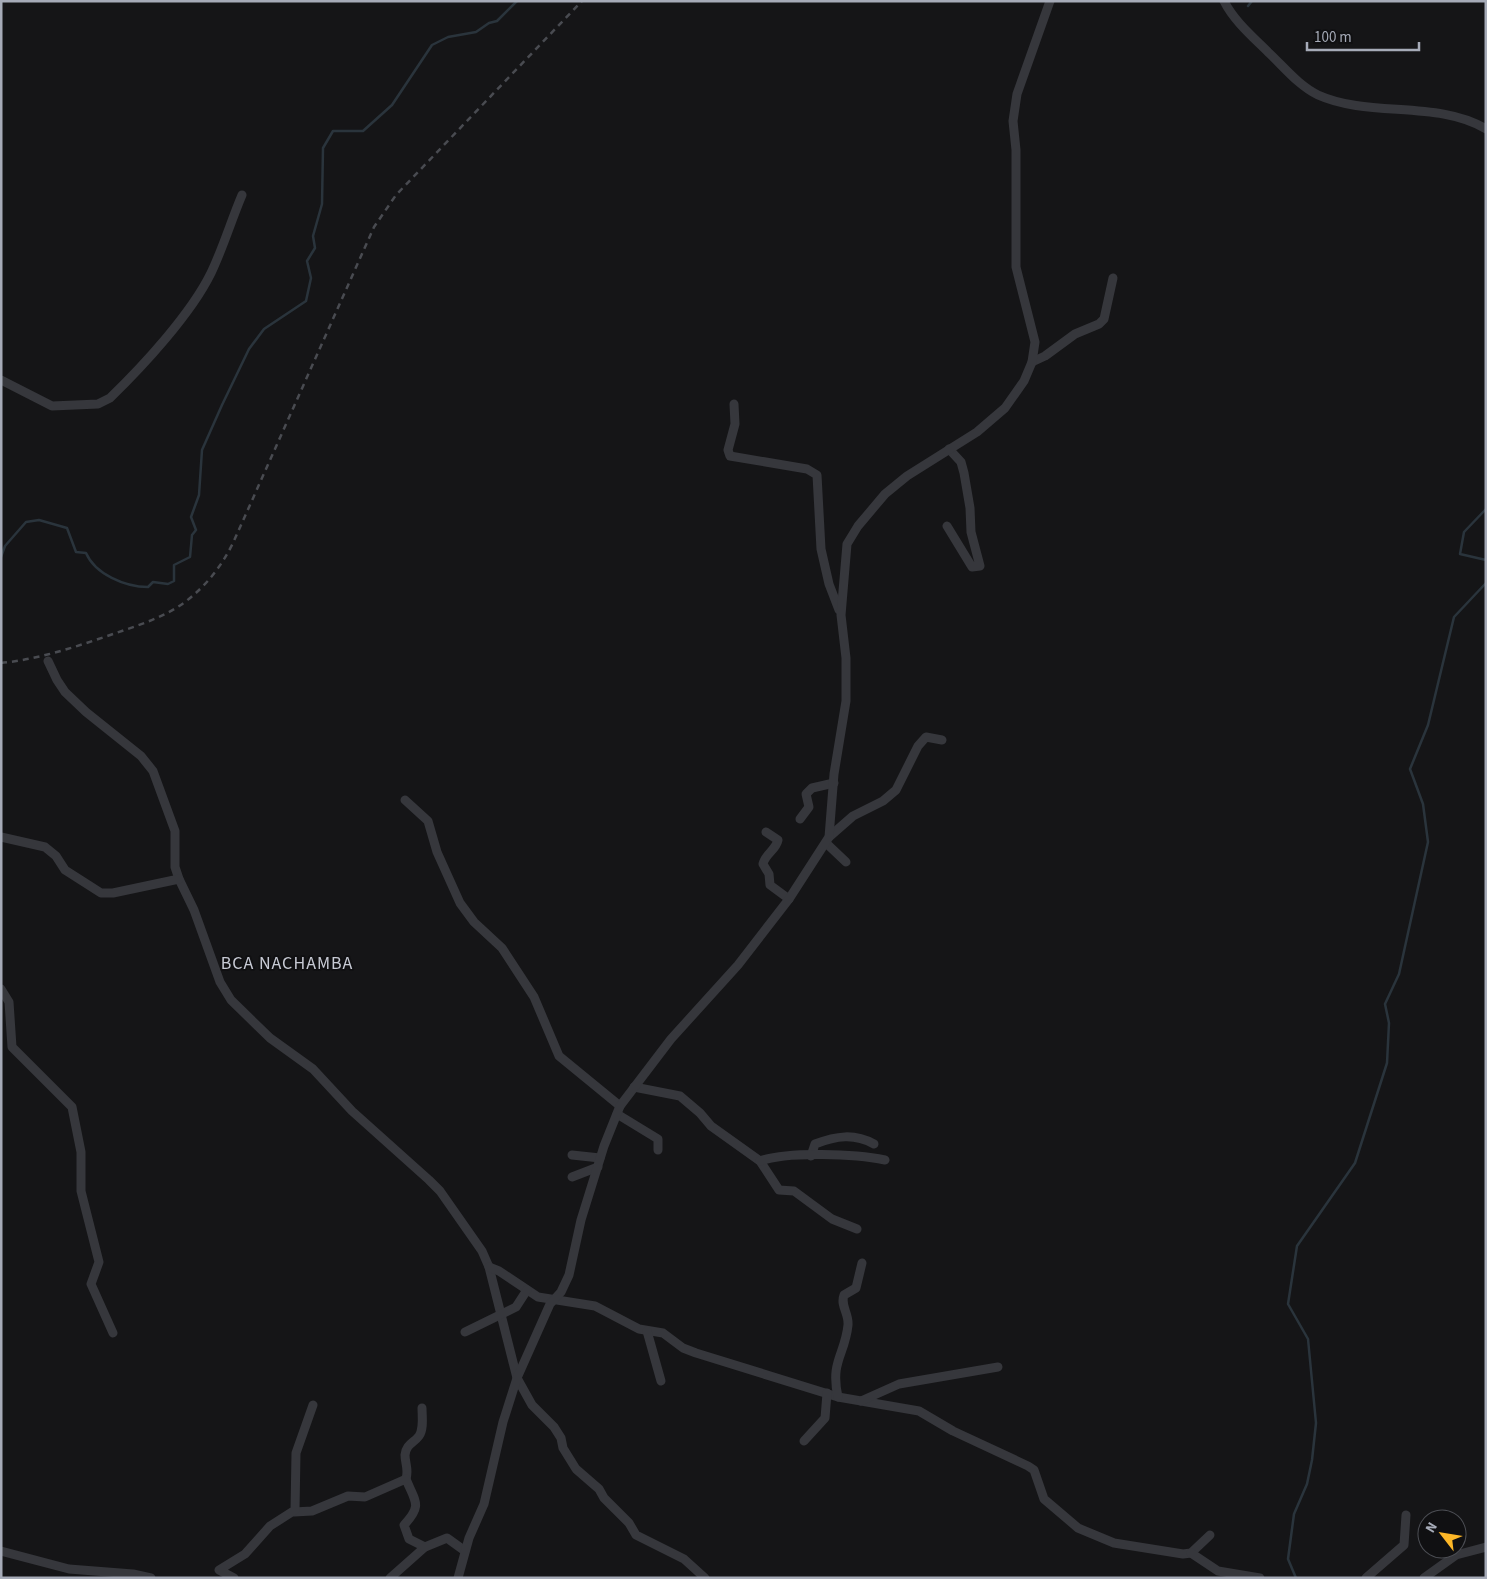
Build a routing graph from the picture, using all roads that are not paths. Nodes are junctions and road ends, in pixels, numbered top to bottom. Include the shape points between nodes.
1 (1050, 1) edge
2 (1224, 1) edge
3 (1230, 1) edge
4 (1236, 19) junction
5 (1486, 129) edge
6 (242, 195) dead end
7 (1112, 278) dead end
8 (1032, 362) junction
9 (1, 380) edge
10 (734, 404) dead end
11 (949, 449) junction
12 (947, 526) dead end
13 (840, 615) junction
14 (48, 661) dead end
15 (942, 740) dead end
16 (834, 783) junction
17 (405, 800) dead end
18 (800, 819) dead end
19 (766, 832) dead end
20 (1, 838) edge
21 (828, 840) junction
22 (846, 862) dead end
23 (179, 879) junction
24 (789, 899) junction
25 (1, 990) edge
26 (634, 1087) junction
27 (619, 1110) junction
28 (874, 1144) dead end
29 (658, 1150) dead end
30 (572, 1155) dead end
31 (811, 1156) junction
32 (885, 1160) dead end
33 (760, 1161) junction
34 (599, 1162) junction
35 (572, 1176) dead end
36 (857, 1229) dead end
37 (862, 1263) dead end
38 (489, 1267) junction
39 (527, 1290) junction
40 (554, 1299) junction
41 (501, 1316) junction
42 (647, 1331) junction
43 (465, 1332) dead end
44 (113, 1334) dead end
45 (998, 1367) dead end
46 (517, 1378) junction
47 (661, 1382) dead end
48 (826, 1394) junction
49 (838, 1396) junction
50 (861, 1402) junction
51 (313, 1405) dead end
52 (422, 1408) dead end
53 (804, 1441) dead end
54 (406, 1479) junction
55 (294, 1512) junction
56 (1406, 1515) dead end
57 (1210, 1534) dead end
58 (425, 1547) junction
59 (1486, 1547) edge
60 (465, 1551) junction
61 (1, 1552) edge
62 (1191, 1553) junction
63 (1434, 1574) edge
64 (222, 1575) edge
65 (151, 1578) edge
66 (234, 1578) edge
67 (390, 1578) edge
68 (458, 1578) edge
69 (705, 1578) edge
70 (1260, 1578) edge
71 (1366, 1578) edge
72 (1424, 1578) edge

1 - 8 street via 1017,94 1013,121 1016,267 1035,342
2 - 4 street
3 - 4 street
4 - 5 street via 1299,81 1319,95 1341,102 1461,118
6 - 9 street via 202,289 170,332 110,398 98,404 52,406
7 - 8 street via 1104,319
8 - 11 street via 1024,381 1005,408 977,432
10 - 13 street via 735,424 728,450 730,456 810,470 817,476 823,558
11 - 12 street via 961,462 964,473 971,532 980,566 972,567
11 - 13 street via 885,494 850,538 845,554
13 - 16 street via 846,658 846,701
14 - 23 street via 65,692 149,764 175,831 175,867
15 - 21 street via 926,737 918,746 896,790 883,801 853,816
16 - 18 street via 812,788 806,794 809,807
16 - 21 street
17 - 27 street via 428,821 437,852 460,903 474,922 502,948 534,997 559,1056
19 - 24 street via 778,840 763,864 770,884
20 - 23 street via 45,847 65,870 101,893
21 - 22 street
21 - 24 street
23 - 38 street via 230,1000 270,1038 313,1069 358,1117 440,1191 482,1251
24 - 26 street via 722,986 671,1039
25 - 44 street via 9,1002 12,1047 72,1107 81,1152 82,1191 99,1262 91,1284
26 - 27 street
26 - 33 street via 680,1096 716,1130
27 - 29 street via 658,1139
27 - 34 street
28 - 31 street via 855,1136 834,1137 815,1144
30 - 34 street
31 - 32 street via 849,1155
31 - 33 street
33 - 36 street via 779,1190 794,1191 832,1219
34 - 35 street
34 - 40 street via 581,1220 569,1275 562,1292
37 - 49 street via 856,1288 844,1295 842,1302 848,1323 834,1379
38 - 39 street
38 - 41 street
39 - 40 street
39 - 41 street via 516,1307
40 - 42 street via 595,1306
40 - 46 street
41 - 43 street
41 - 46 street
42 - 47 street
42 - 48 street via 663,1333 696,1353
45 - 50 street via 899,1384
46 - 60 street via 484,1504
46 - 69 street via 532,1405 554,1427 576,1469 599,1489 636,1535 684,1559
48 - 49 street
48 - 53 street via 825,1418
49 - 50 street
50 - 62 street via 919,1411 953,1431 1028,1466 1034,1470 1044,1500 1066,1520 1090,1535 1172,1554
51 - 55 street via 296,1453
52 - 54 street via 422,1430 419,1437 409,1444 405,1455 409,1470
54 - 55 street via 365,1497 348,1496 312,1511
54 - 58 street via 417,1507 404,1525 409,1539
55 - 64 street via 270,1526 245,1554 218,1570
56 - 71 street via 1404,1545
57 - 62 street
58 - 60 street via 447,1538
58 - 67 street
59 - 63 street via 1456,1555
60 - 68 street
61 - 65 street via 64,1568
62 - 70 street via 1218,1571
63 - 72 street
64 - 66 street

